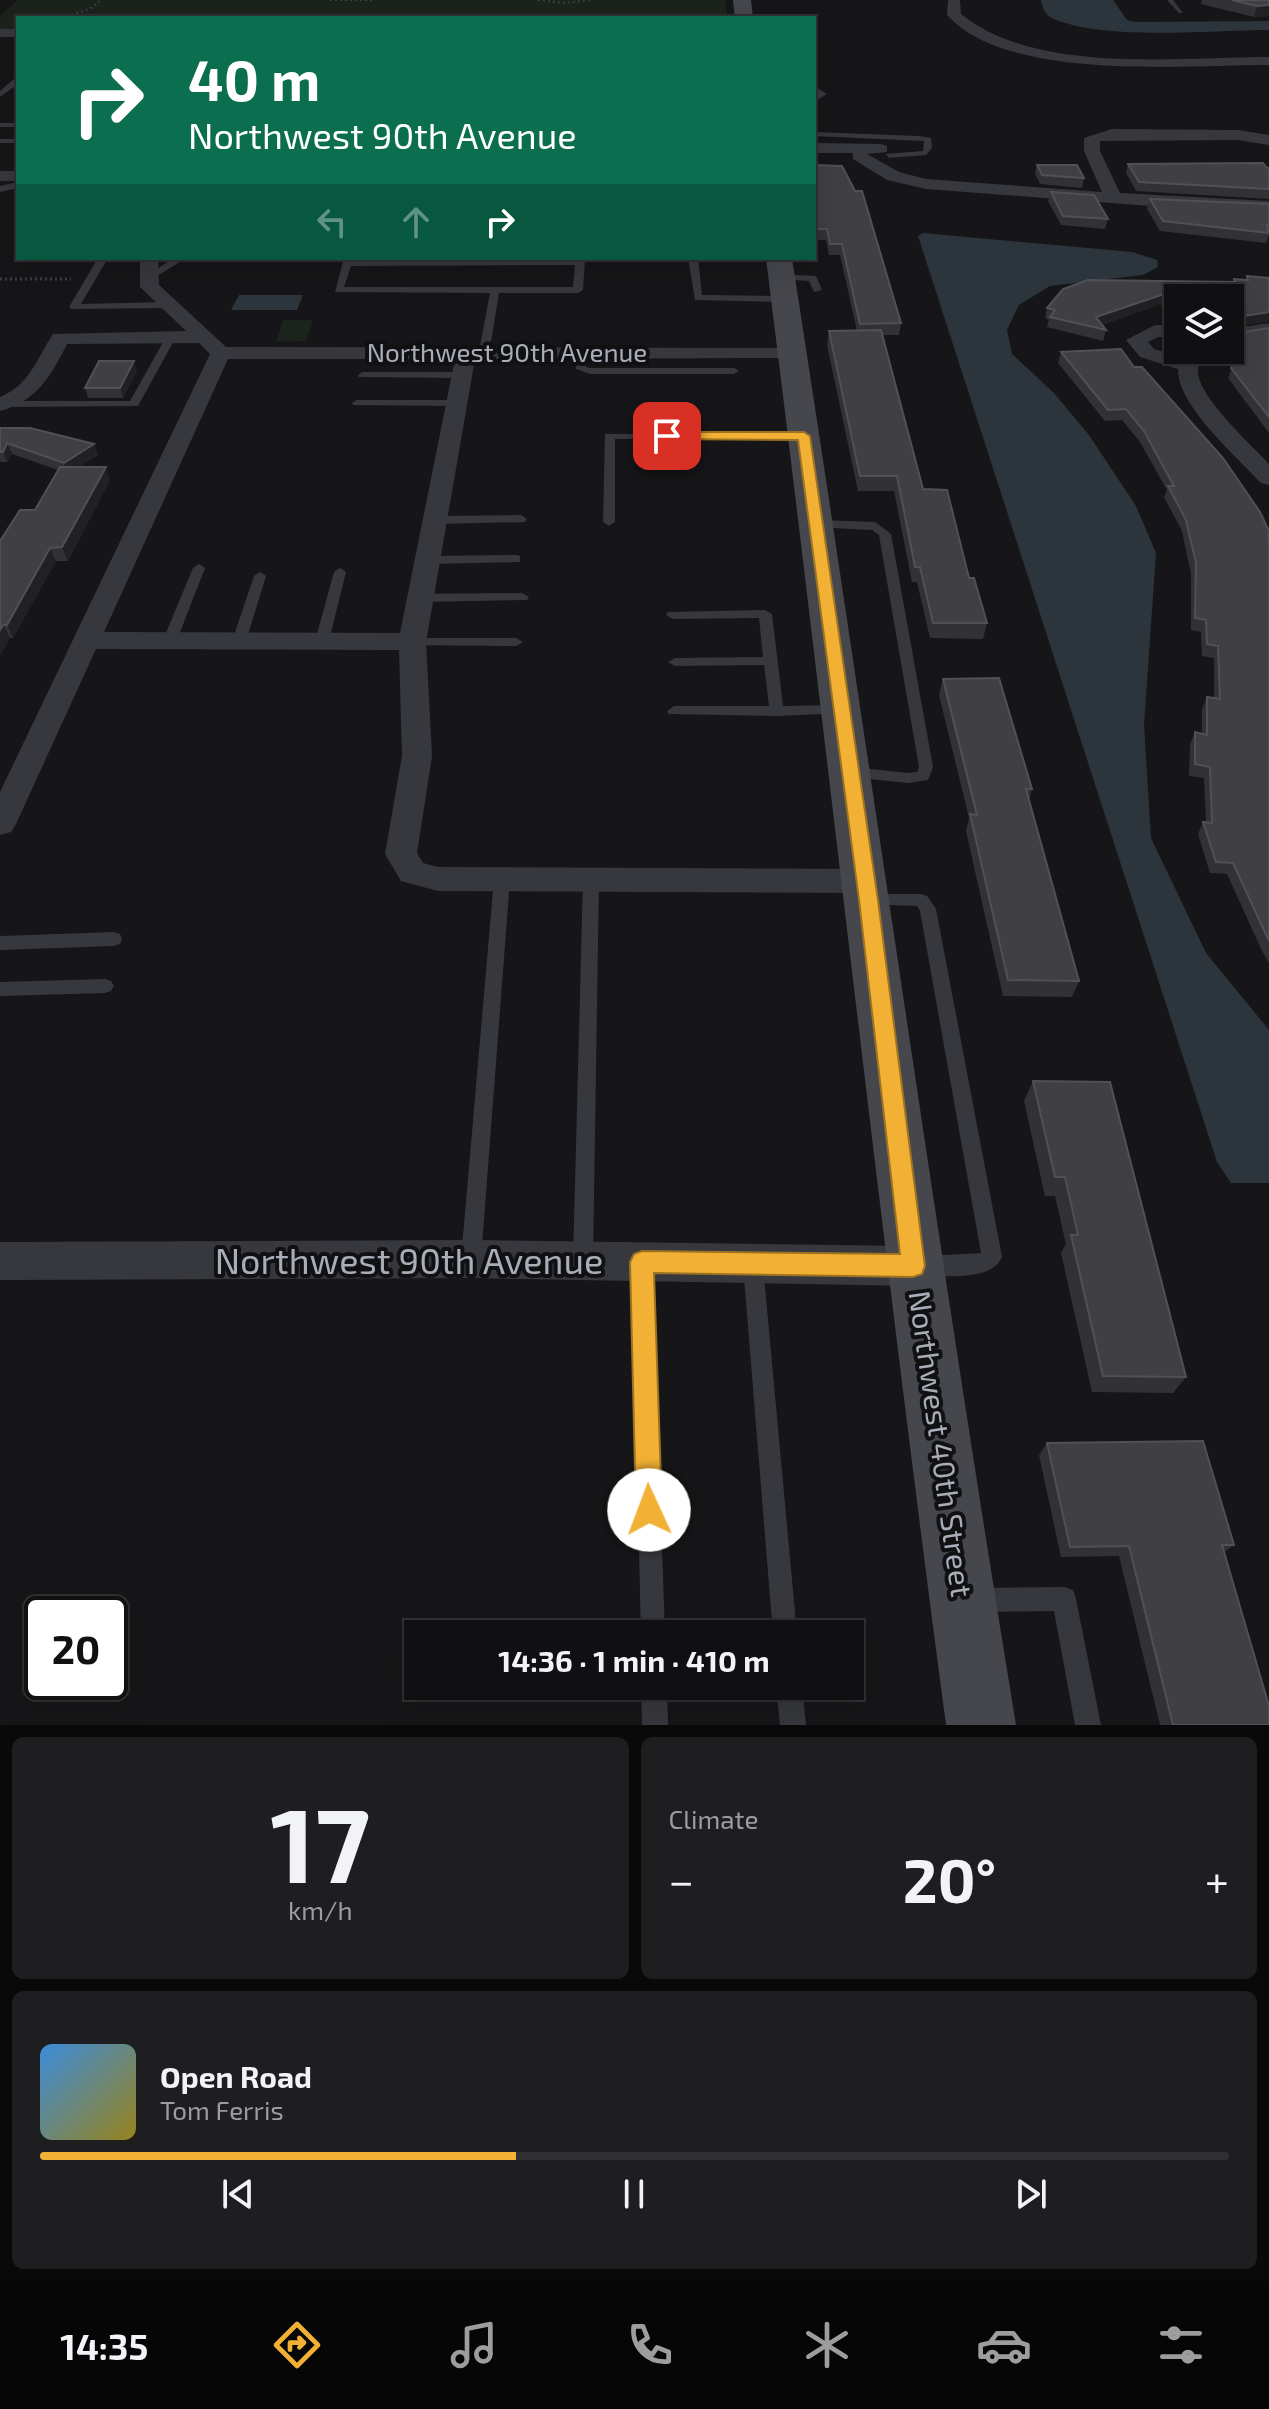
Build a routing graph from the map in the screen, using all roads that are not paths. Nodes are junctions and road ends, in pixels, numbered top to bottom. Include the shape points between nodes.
1 (954, 0) edge
2 (1170, 0) edge
3 (1181, 12) dead end
4 (996, 42) junction
5 (975, 50) dead end
6 (1034, 52) junction
7 (1004, 60) dead end
8 (1269, 61) edge
9 (816, 134) edge
10 (1262, 138) edge
11 (816, 148) edge
12 (887, 153) junction
13 (816, 156) edge
14 (859, 156) junction
15 (898, 178) junction
16 (1113, 198) junction
17 (1269, 206) edge
18 (102, 260) edge
19 (174, 260) edge
20 (580, 260) edge
21 (693, 260) edge
22 (348, 261) edge
23 (148, 268) edge
24 (798, 278) edge
25 (495, 290) junction
26 (168, 305) junction
27 (1269, 329) edge
28 (1164, 331) edge
29 (1244, 333) edge
30 (171, 337) junction
31 (212, 345) junction
32 (581, 352) junction
33 (792, 352) junction
34 (1164, 357) edge
35 (1192, 364) edge
36 (734, 371) dead end
37 (363, 375) dead end
38 (462, 377) junction
39 (357, 403) dead end
40 (0, 404) edge
41 (804, 436) junction
42 (1269, 478) edge
43 (521, 519) dead end
44 (435, 520) junction
45 (609, 522) dead end
46 (816, 524) junction
47 (516, 559) dead end
48 (427, 560) junction
49 (199, 568) dead end
50 (340, 572) dead end
51 (260, 576) dead end
52 (522, 597) dead end
53 (420, 598) junction
54 (673, 615) dead end
55 (86, 640) junction
56 (170, 640) junction
57 (239, 641) junction
58 (322, 641) junction
59 (412, 642) junction
60 (516, 642) dead end
61 (771, 661) junction
62 (675, 662) dead end
63 (842, 710) junction
64 (674, 711) dead end
65 (777, 711) junction
66 (851, 772) junction
67 (0, 824) edge
68 (502, 879) junction
69 (591, 879) junction
70 (867, 890) junction
71 (114, 939) dead end
72 (0, 943) edge
73 (105, 986) dead end
74 (0, 989) edge
75 (471, 1259) junction
76 (583, 1260) junction
77 (0, 1261) edge
78 (642, 1262) junction
79 (753, 1263) junction
80 (913, 1266) junction
81 (963, 1600) junction
82 (653, 1620) edge
83 (784, 1620) edge
84 (654, 1700) edge
85 (790, 1700) edge
86 (655, 1725) edge
87 (793, 1725) edge
88 (981, 1725) edge
89 (1088, 1725) edge

1 - 4 street via 952,11 959,22
2 - 3 lane
4 - 5 street
4 - 6 street
6 - 7 street
6 - 8 street via 1119,61
9 - 12 lane via 928,140 926,153
10 - 16 street via 1092,138 1092,151
11 - 12 street
12 - 14 street
12 - 15 street
13 - 14 street
14 - 15 street
15 - 16 street
16 - 17 street
18 - 26 lane via 74,307
19 - 23 lane
20 - 22 lane
20 - 25 lane via 578,290
21 - 24 lane via 698,298
22 - 25 lane via 338,290
23 - 26 street via 150,287
24 - 33 street, Northwest 40th Street
25 - 38 lane via 485,348
26 - 31 street
27 - 29 street
28 - 34 street via 1136,340 1147,353
30 - 31 street, Northwest 90th Avenue
30 - 40 street, Northwest 90th Avenue via 60,338 34,387 17,400
30 - 40 lane via 134,404
31 - 38 street, Northwest 90th Avenue
31 - 55 street
32 - 33 street, Northwest 90th Avenue
32 - 36 lane via 581,369 590,371
32 - 38 street, Northwest 90th Avenue
33 - 41 street, Northwest 40th Street
35 - 42 street via 1201,404
37 - 38 lane
38 - 39 lane
38 - 44 street
41 - 45 lane via 609,436
41 - 46 street, Northwest 40th Street
43 - 44 lane
44 - 48 street
46 - 63 street, Northwest 40th Street
46 - 66 lane via 875,526 885,534 926,767 923,776 908,778
47 - 48 lane
48 - 53 street
49 - 56 lane
50 - 58 lane
51 - 57 lane
52 - 53 lane
53 - 59 street
54 - 61 lane via 765,614
55 - 56 street
55 - 67 street
56 - 57 street
57 - 58 street
58 - 59 street
59 - 60 lane
59 - 68 street via 417,756 401,854 412,872 438,879
61 - 62 lane
61 - 65 lane
63 - 65 lane
63 - 66 street, Northwest 40th Street
64 - 65 lane
66 - 70 street, Northwest 40th Street
68 - 69 street
68 - 75 lane
69 - 70 street
69 - 76 lane
70 - 80 street, Northwest 40th Street
70 - 80 lane via 921,900 928,909 992,1257 981,1264
71 - 72 lane
73 - 74 lane
75 - 76 street, Northwest 90th Avenue
75 - 77 street, Northwest 90th Avenue
76 - 78 street, Northwest 90th Avenue
78 - 79 street, Northwest 90th Avenue
78 - 82 lane
79 - 80 street, Northwest 90th Avenue
79 - 83 lane
80 - 81 street, Northwest 40th Street
81 - 88 street, Northwest 40th Street
81 - 89 lane via 1064,1599
84 - 86 lane
85 - 87 lane

